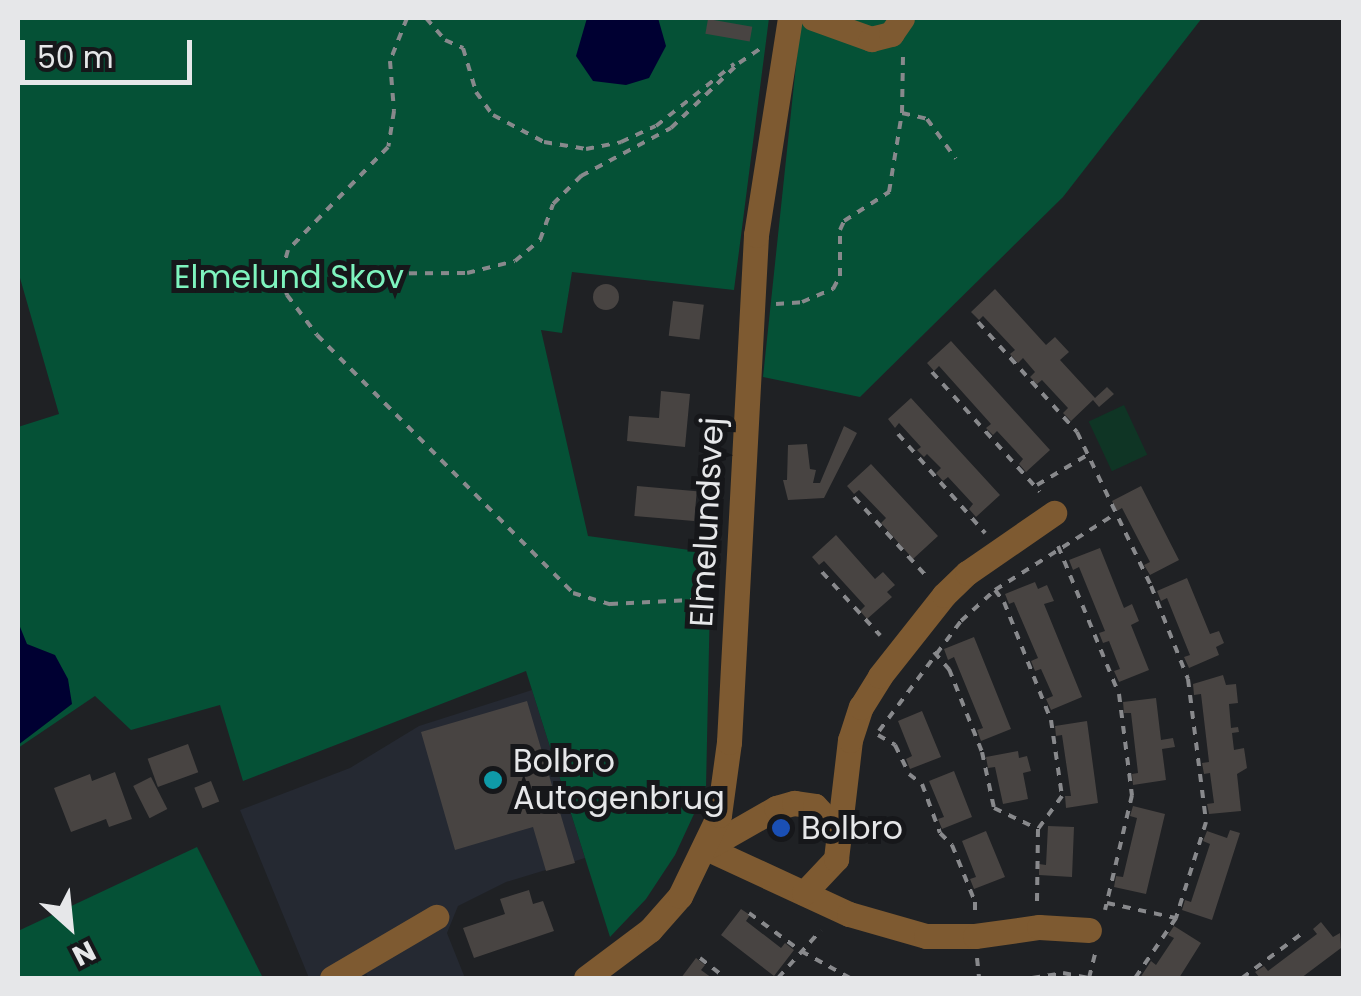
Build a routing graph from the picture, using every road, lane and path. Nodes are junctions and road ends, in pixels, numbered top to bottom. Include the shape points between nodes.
1 (407, 18) edge
2 (426, 18) edge
3 (813, 18) edge
4 (896, 26) edge
5 (789, 27) edge
6 (739, 63) junction
7 (902, 112) junction
8 (956, 158) dead end
9 (281, 274) junction
10 (751, 303) junction
11 (978, 322) dead end
12 (932, 372) dead end
13 (898, 434) dead end
14 (1089, 454) junction
15 (1036, 486) junction
16 (854, 498) dead end
17 (1115, 514) junction
18 (1048, 516) junction
19 (1058, 548) junction
20 (996, 550) junction
21 (822, 572) dead end
22 (995, 590) junction
23 (944, 595) junction
24 (736, 602) junction
25 (905, 642) junction
26 (936, 653) junction
27 (877, 734) junction
28 (871, 750) dead end
29 (1038, 829) junction
30 (840, 832) junction
31 (706, 848) junction
32 (804, 893) junction
33 (1107, 902) junction
34 (836, 908) junction
35 (748, 913) dead end
36 (436, 917) dead end
37 (1176, 918) junction
38 (1039, 927) junction
39 (1097, 930) junction
40 (1304, 932) dead end
41 (975, 936) junction
42 (801, 951) junction
43 (700, 958) dead end
44 (332, 978) edge
45 (586, 978) edge
46 (726, 978) edge
47 (778, 978) edge
48 (850, 978) edge
49 (979, 978) edge
50 (1032, 978) edge
51 (1089, 978) edge
52 (1136, 978) edge
53 (1242, 978) edge

1 - 9 path via 390,61 394,110 388,146 288,250
2 - 6 path via 445,40 463,48 476,92 493,115 544,142 586,149 656,126
3 - 4 street via 871,39
4 - 7 path via 903,49
5 - 6 path
5 - 10 street, Elmelundsvej
6 - 9 path via 671,128 580,176 554,204 540,240 516,261 467,272
7 - 8 path via 927,120
7 - 10 path via 893,182 844,221 833,289 802,302
9 - 24 path via 286,295 317,334 573,593 610,604
10 - 24 street, Elmelundsvej
11 - 14 path
12 - 15 path
13 - 20 path
14 - 15 path
14 - 17 path
15 - 18 path
16 - 23 path
17 - 19 path
17 - 37 path via 1188,679 1206,822
18 - 19 path
18 - 20 street
19 - 22 path
19 - 33 path via 1119,694 1132,796
20 - 23 street
21 - 25 path via 882,637
22 - 26 path
22 - 29 path via 1052,720 1062,796
23 - 25 street
24 - 31 street, Elmelundsvej via 729,742 719,815
25 - 26 path
25 - 30 street via 862,707 850,740
26 - 27 path
26 - 29 path via 949,669 982,752 994,808
27 - 28 path
27 - 41 path via 896,745 952,845 975,902
29 - 38 path
30 - 31 street via 815,806 794,803
30 - 32 street via 836,859
31 - 32 street
31 - 45 street, Elmelundsvej via 680,896 650,930
32 - 34 street
33 - 37 path
33 - 39 path
34 - 41 street via 926,936
34 - 42 path
35 - 42 path
36 - 44 street
37 - 52 path
38 - 39 street
38 - 41 street
39 - 51 path
40 - 53 path
41 - 49 path
42 - 47 path
42 - 48 path
43 - 46 path
50 - 51 path

